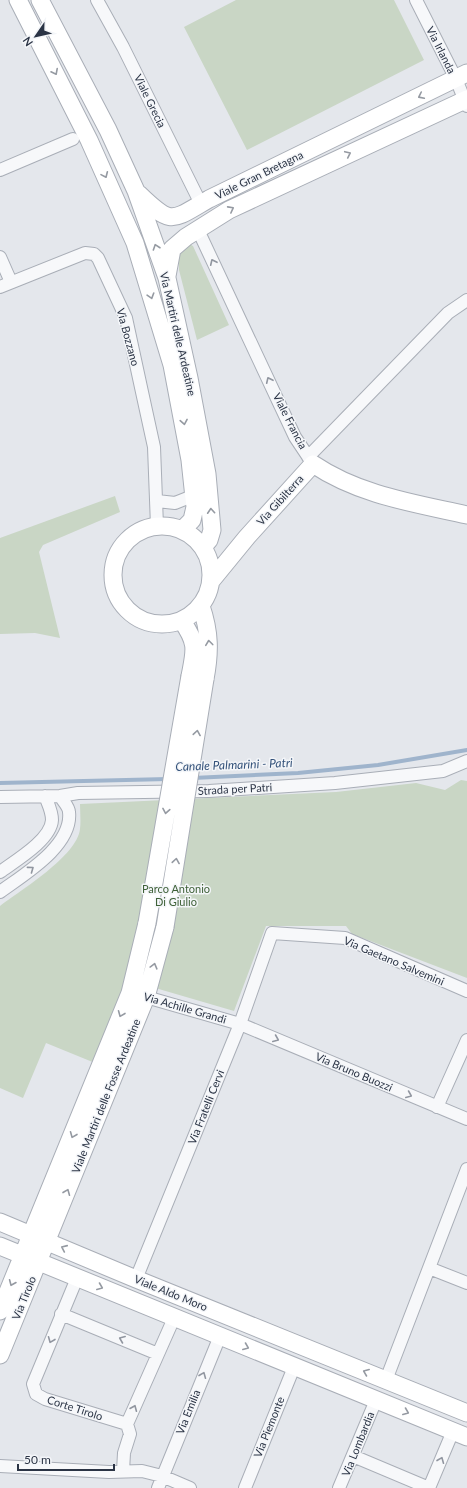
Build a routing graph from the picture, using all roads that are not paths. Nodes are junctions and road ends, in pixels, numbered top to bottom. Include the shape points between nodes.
1 (18, 0) edge
2 (40, 0) edge
3 (97, 0) edge
4 (416, 0) edge
5 (461, 76) edge
6 (466, 102) edge
7 (387, 113) junction
8 (396, 132) junction
9 (81, 140) junction
10 (0, 170) edge
11 (136, 191) junction
12 (201, 204) junction
13 (198, 230) junction
14 (0, 257) edge
15 (167, 278) junction
16 (6, 285) edge
17 (467, 300) edge
18 (311, 460) junction
19 (195, 495) junction
20 (157, 501) junction
21 (467, 515) edge
22 (157, 526) junction
23 (182, 530) junction
24 (247, 537) junction
25 (205, 552) junction
26 (211, 581) junction
27 (201, 606) junction
28 (182, 621) junction
29 (198, 678) junction
30 (467, 761) edge
31 (45, 796) junction
32 (60, 796) junction
33 (0, 797) edge
34 (0, 872) edge
35 (0, 892) edge
36 (272, 933) joint
37 (467, 991) edge
38 (138, 995) junction
39 (240, 1024) junction
40 (467, 1040) edge
41 (437, 1107) junction
42 (467, 1119) edge
43 (467, 1169) edge
44 (0, 1222) edge
45 (40, 1237) junction
46 (0, 1246) edge
47 (31, 1259) junction
48 (429, 1268) junction
49 (77, 1278) junction
50 (136, 1279) junction
51 (467, 1283) edge
52 (0, 1311) edge
53 (61, 1314) junction
54 (174, 1318) junction
55 (220, 1336) junction
56 (158, 1354) junction
57 (0, 1355) edge
58 (343, 1362) junction
59 (294, 1366) junction
60 (386, 1380) junction
61 (334, 1384) junction
62 (376, 1400) junction
63 (467, 1413) edge
64 (127, 1424) junction
65 (460, 1434) edge
66 (353, 1456) junction
67 (0, 1466) edge
68 (123, 1471) junction
69 (162, 1476) junction
70 (158, 1488) edge
71 (190, 1488) edge
72 (245, 1488) edge
73 (339, 1488) edge
74 (430, 1488) edge

1 -> 9 street, Via Martiri delle Ardeatine
2 - 11 street, Via Martiri delle Ardeatine via 108,130
3 - 12 street, Viale Grecia
4 - 5 street, Via Irlanda
5 - 6 street, Via Irlanda
5 -> 7 street, Viale Gran Bretagna
6 - 8 street, Viale Gran Bretagna
7 - 8 street
7 - 12 street, Viale Gran Bretagna
13 -> 8 street, Viale Gran Bretagna via 229,210
9 - 10 street
9 -> 19 street, Via Martiri delle Ardeatine via 135,243 172,365
11 - 12 street, Viale Gran Bretagna via 159,213 172,217 183,215
15 -> 11 street, Via Martiri delle Ardeatine
13 - 15 street, Viale Gran Bretagna via 172,249
18 -> 13 street, Viale Francia via 295,437
14 - 16 street
25 -> 15 street, Via Martiri delle Ardeatine via 212,530 207,474
16 - 20 street, Via Bozzano via 85,253 94,254 98,258 126,318 154,447
17 - 18 street via 448,313
18 - 21 street, Viale Francia via 332,476 369,492
18 - 24 street, Via Gibilterra
19 - 20 street via 175,503
19 - 23 street, Via Martiri delle Ardeatine via 192,520
20 - 22 street, Via Bozzano
22 - 23 street
22 - 28 street via 142,530 129,539 119,551 114,565 113,581 117,596 138,618 152,624
23 - 25 street via 194,538
24 - 25 street, Via Gibilterra via 219,557
24 - 26 street, Via Gibilterra
25 - 26 street via 211,569
26 - 27 street via 208,594
27 - 28 street
29 -> 27 street via 210,652 206,620
28 - 29 street via 195,647
29 -> 38 street, Viale Martiri delle Fosse Ardeatine, bridge via 148,923
38 -> 29 street, Viale Martiri delle Fosse Ardeatine, bridge via 165,927
30 - 32 street, Strada per Patri via 443,771 335,783 209,791 78,793
31 - 32 street, Strada per Patri
31 - 33 street, Strada per Patri
31 - 34 street via 52,821 46,835
35 -> 32 street via 46,858 67,832 69,812
36 - 37 street, Via Gaetano Salvemini via 346,938
36 - 39 street, Via Fratelli Cervi
38 - 39 street, Via Achille Grandi
38 - 45 street, Viale Martiri delle Fosse Ardeatine
39 -> 41 street, Via Bruno Buozzi
39 - 50 street, Via Fratelli Cervi
40 - 41 street
41 - 42 street, Via Bruno Buozzi
43 - 48 street
44 - 45 street, Viale Aldo Moro
45 - 47 street, Viale Martiri delle Fosse Ardeatine
50 -> 45 street, Viale Aldo Moro
46 - 47 street, Viale Aldo Moro
47 - 49 street, Viale Aldo Moro
47 -> 52 street, Via Tirolo
47 - 57 street, Via Tirolo
48 - 51 street
48 - 60 street
49 - 53 street, Corte Tirolo
49 -> 54 street, Viale Aldo Moro
50 - 58 street, Viale Aldo Moro
56 -> 53 street
53 -> 64 street, Corte Tirolo via 33,1384 36,1394
54 - 55 street, Viale Aldo Moro
54 - 56 street
55 -> 59 street, Viale Aldo Moro
69 -> 55 street, Via Emilia
64 -> 56 street
60 -> 58 street, Viale Aldo Moro
58 - 61 street
59 - 61 street, Viale Aldo Moro
59 - 72 street, Via Piemonte
60 - 63 street, Viale Aldo Moro
61 - 62 street, Viale Aldo Moro
62 -> 65 street, Viale Aldo Moro
62 - 66 street, Via Lombardia
64 - 68 street via 130,1434 124,1453
74 -> 65 street
66 - 73 street, Via Lombardia
66 - 74 street
67 - 68 street
68 - 69 street via 142,1471
69 - 70 street, Via Emilia
69 - 71 street

